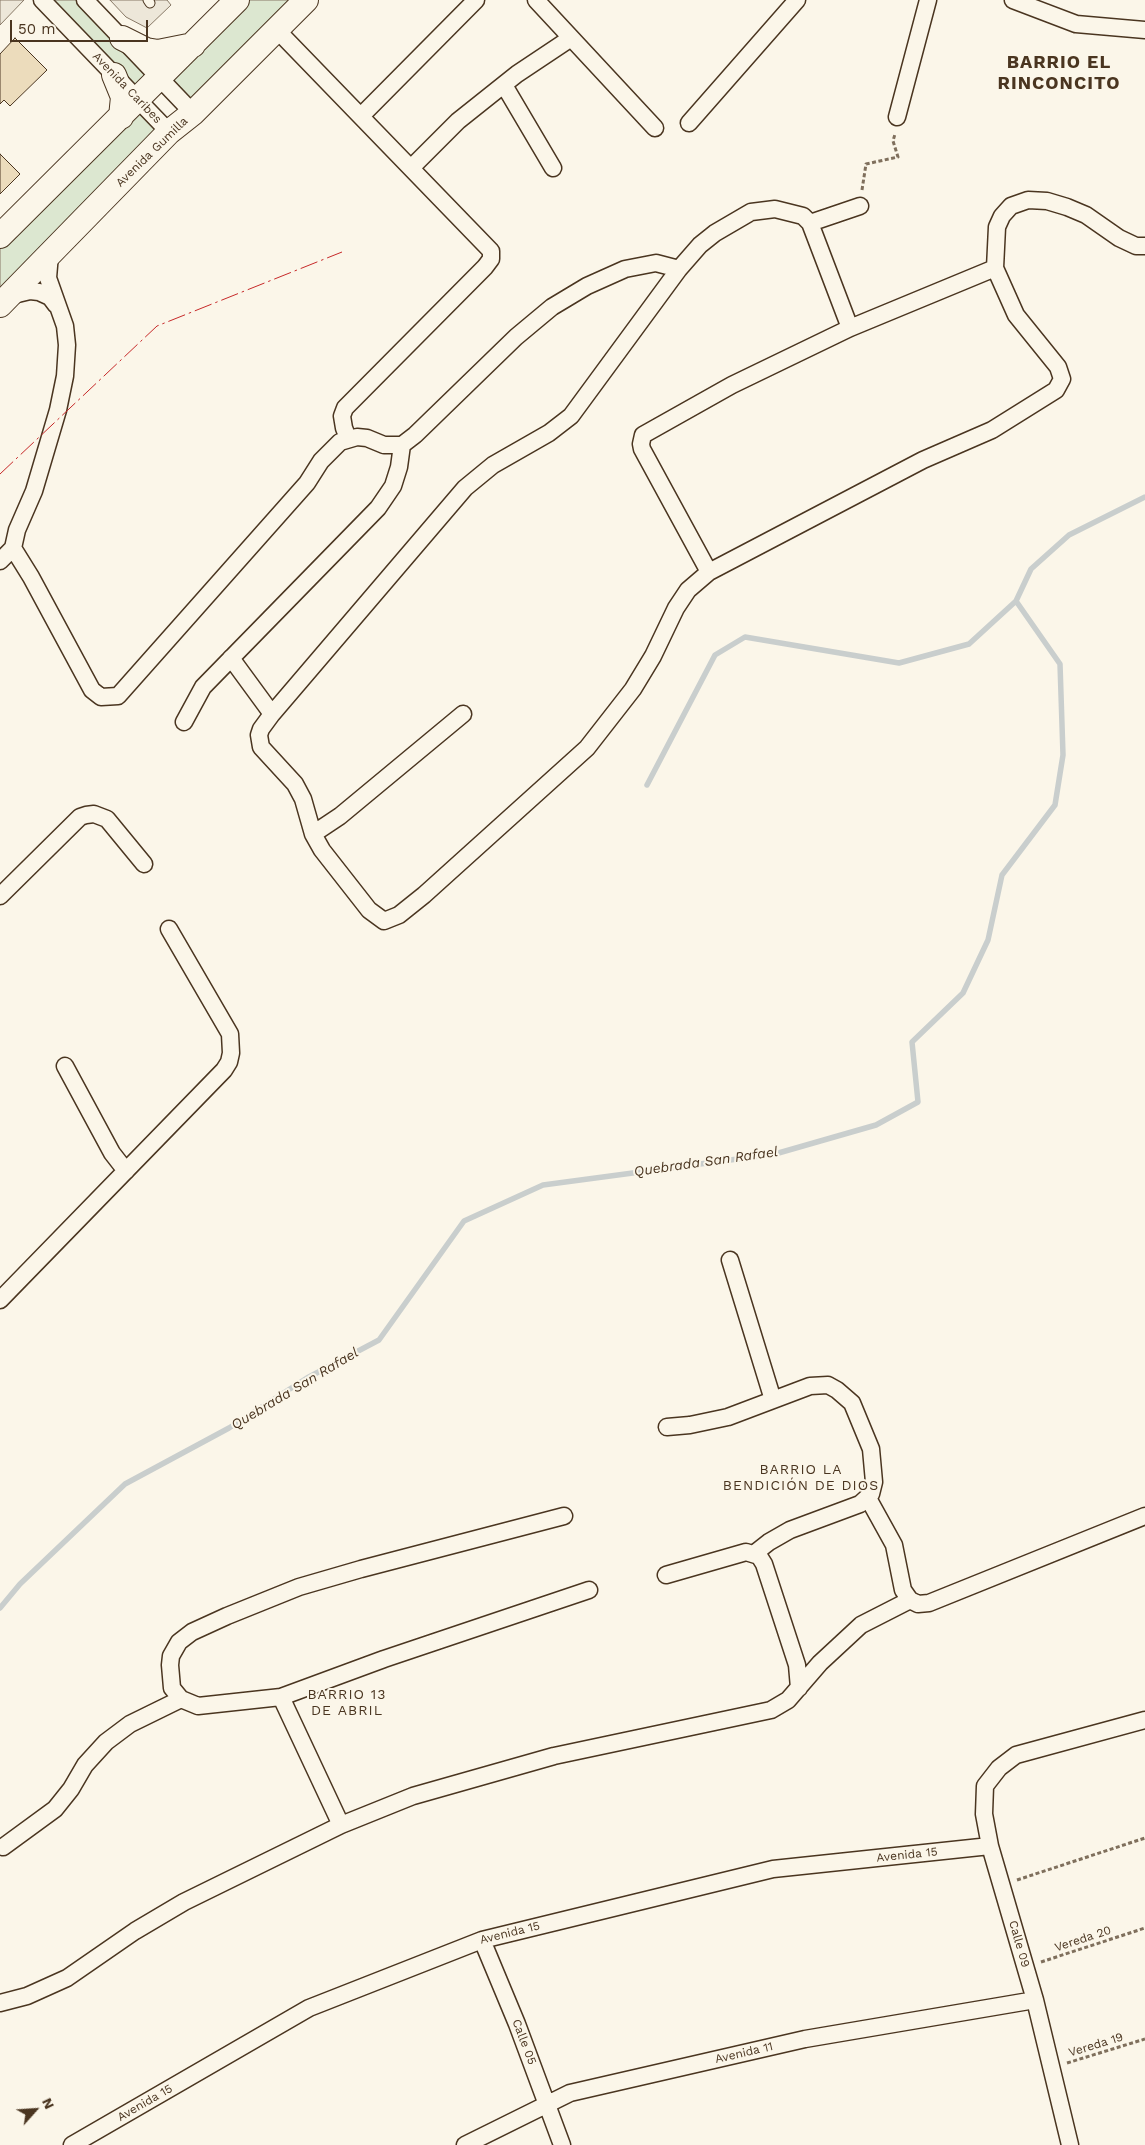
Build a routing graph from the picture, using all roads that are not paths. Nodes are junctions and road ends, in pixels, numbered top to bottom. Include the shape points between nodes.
1 (42, 0) edge
2 (84, 0) edge
3 (237, 0) edge
4 (306, 0) edge
5 (476, 0) edge
6 (536, 0) edge
7 (797, 0) edge
8 (928, 0) edge
9 (1013, 0) edge
10 (276, 30) junction
11 (1145, 30) edge
12 (122, 38) junction
13 (571, 38) junction
14 (193, 45) junction
15 (114, 75) junction
16 (160, 77) junction
17 (504, 85) junction
18 (138, 99) junction
19 (193, 114) junction
20 (361, 116) junction
21 (121, 117) junction
22 (897, 118) road end
23 (689, 123) dead end
24 (655, 128) dead end
25 (170, 132) junction
26 (411, 168) junction
27 (552, 168) dead end
28 (860, 206) road end
29 (810, 223) junction
30 (0, 236) edge
31 (1145, 246) edge
32 (50, 254) junction
33 (995, 268) junction
34 (679, 269) junction
35 (4, 301) edge
36 (57, 307) junction
37 (850, 328) junction
38 (348, 438) junction
39 (402, 445) junction
40 (13, 548) junction
41 (0, 561) edge
42 (709, 572) junction
43 (231, 658) junction
44 (272, 714) junction
45 (463, 714) dead end
46 (184, 722) dead end
47 (313, 834) junction
48 (144, 864) dead end
49 (0, 896) edge
50 (168, 929) dead end
51 (65, 1066) dead end
52 (126, 1171) junction
53 (730, 1260) dead end
54 (0, 1299) edge
55 (773, 1400) junction
56 (667, 1427) dead end
57 (868, 1498) junction
58 (564, 1516) dead end
59 (1145, 1516) edge
60 (755, 1553) junction
61 (666, 1575) dead end
62 (589, 1590) dead end
63 (910, 1600) junction
64 (799, 1688) junction
65 (281, 1697) junction
66 (180, 1699) junction
67 (1145, 1720) edge
68 (341, 1825) junction
69 (990, 1846) junction
70 (3, 1847) dead end
71 (482, 1940) junction
72 (1035, 2000) junction
73 (0, 2003) edge
74 (548, 2104) junction
75 (72, 2145) edge
76 (464, 2145) edge
77 (562, 2145) edge
78 (1070, 2145) edge

1 - 15 street, Avenida Caribes
2 - 12 street
3 - 14 main road
4 - 10 main road, Avenida Gumilla
5 - 20 street
6 - 13 street
7 - 23 street
8 - 22 street
9 - 11 street via 1087,26
10 - 19 main road, Avenida Gumilla
10 - 20 street
12 - 14 main road via 158,52
12 - 16 street
13 - 17 street
13 - 24 street
14 - 16 main road
15 - 18 street, Avenida Caribes
15 - 21 main road via 123,97
16 - 18 main road
16 - 19 street
17 - 26 street via 458,121
17 - 27 street
18 - 21 main road
18 - 25 street, Avenida Caribes
19 - 25 main road, Avenida Gumilla
20 - 26 street
21 - 30 main road
25 - 32 main road, Avenida Gumilla
26 - 38 street via 486,245 491,251 491,259 346,408 342,416
28 - 29 street
29 - 34 street via 803,216 784,210 751,212 700,245
29 - 37 street
31 - 33 street via 1136,246 1119,238 1086,215 1047,201 1028,200 1011,206 1002,216 997,227
32 - 35 main road, Avenida Gumilla
32 - 36 street via 48,278
33 - 37 street
33 - 42 street via 1016,315 1058,367 1062,379 1056,390 992,430 923,460
34 - 39 street via 656,263 625,269 552,307
34 - 44 street via 571,416 549,433 493,465 466,488
35 - 36 street via 30,291 39,292 50,297
36 - 40 street via 65,326 65,376 34,491
37 - 42 street via 732,385 643,435 642,449
38 - 39 street
38 - 40 street via 321,461 307,483 118,696 107,698 92,690 32,577
39 - 43 street via 393,486 378,508
40 - 41 street
42 - 47 street via 684,596 662,634 654,656 633,689 587,748 424,895 394,918 384,921 369,910 335,869
43 - 44 street
43 - 46 street via 203,687
44 - 47 street via 261,729 260,742 264,751 295,784
45 - 47 street via 340,816
48 - 49 street via 107,819 86,815 80,817
50 - 52 street via 230,1034 231,1053 224,1070
51 - 52 street via 112,1153
52 - 54 street
53 - 55 street
55 - 56 street via 713,1421
55 - 57 street via 800,1388 818,1385 828,1385 846,1397 856,1411 871,1449 874,1488
57 - 60 street via 860,1504 790,1530
57 - 63 street via 894,1545 902,1583
58 - 66 street via 300,1587 192,1632 175,1648 170,1665 172,1688
59 - 63 street via 929,1603 918,1604
60 - 61 street via 746,1552
60 - 64 street via 764,1564 797,1665
62 - 65 street
63 - 64 street via 861,1625 820,1663
64 - 68 street via 788,1700 771,1710 554,1756 412,1796
65 - 66 street via 198,1706
65 - 68 street
66 - 70 street via 130,1724 106,1742 85,1765 55,1809
67 - 69 street, Calle 09 via 1016,1755 998,1768 985,1786 984,1814
68 - 73 street via 184,1902 67,1978 28,1996
69 - 71 street, Avenida 15 via 773,1869
69 - 72 street, Calle 09
71 - 74 street, Calle 05
71 - 75 street, Avenida 15 via 309,2008
72 - 74 street, Avenida 11 via 805,2039 570,2093
72 - 78 street, Calle 09
74 - 76 street, Avenida 11
74 - 77 street, Calle 05

